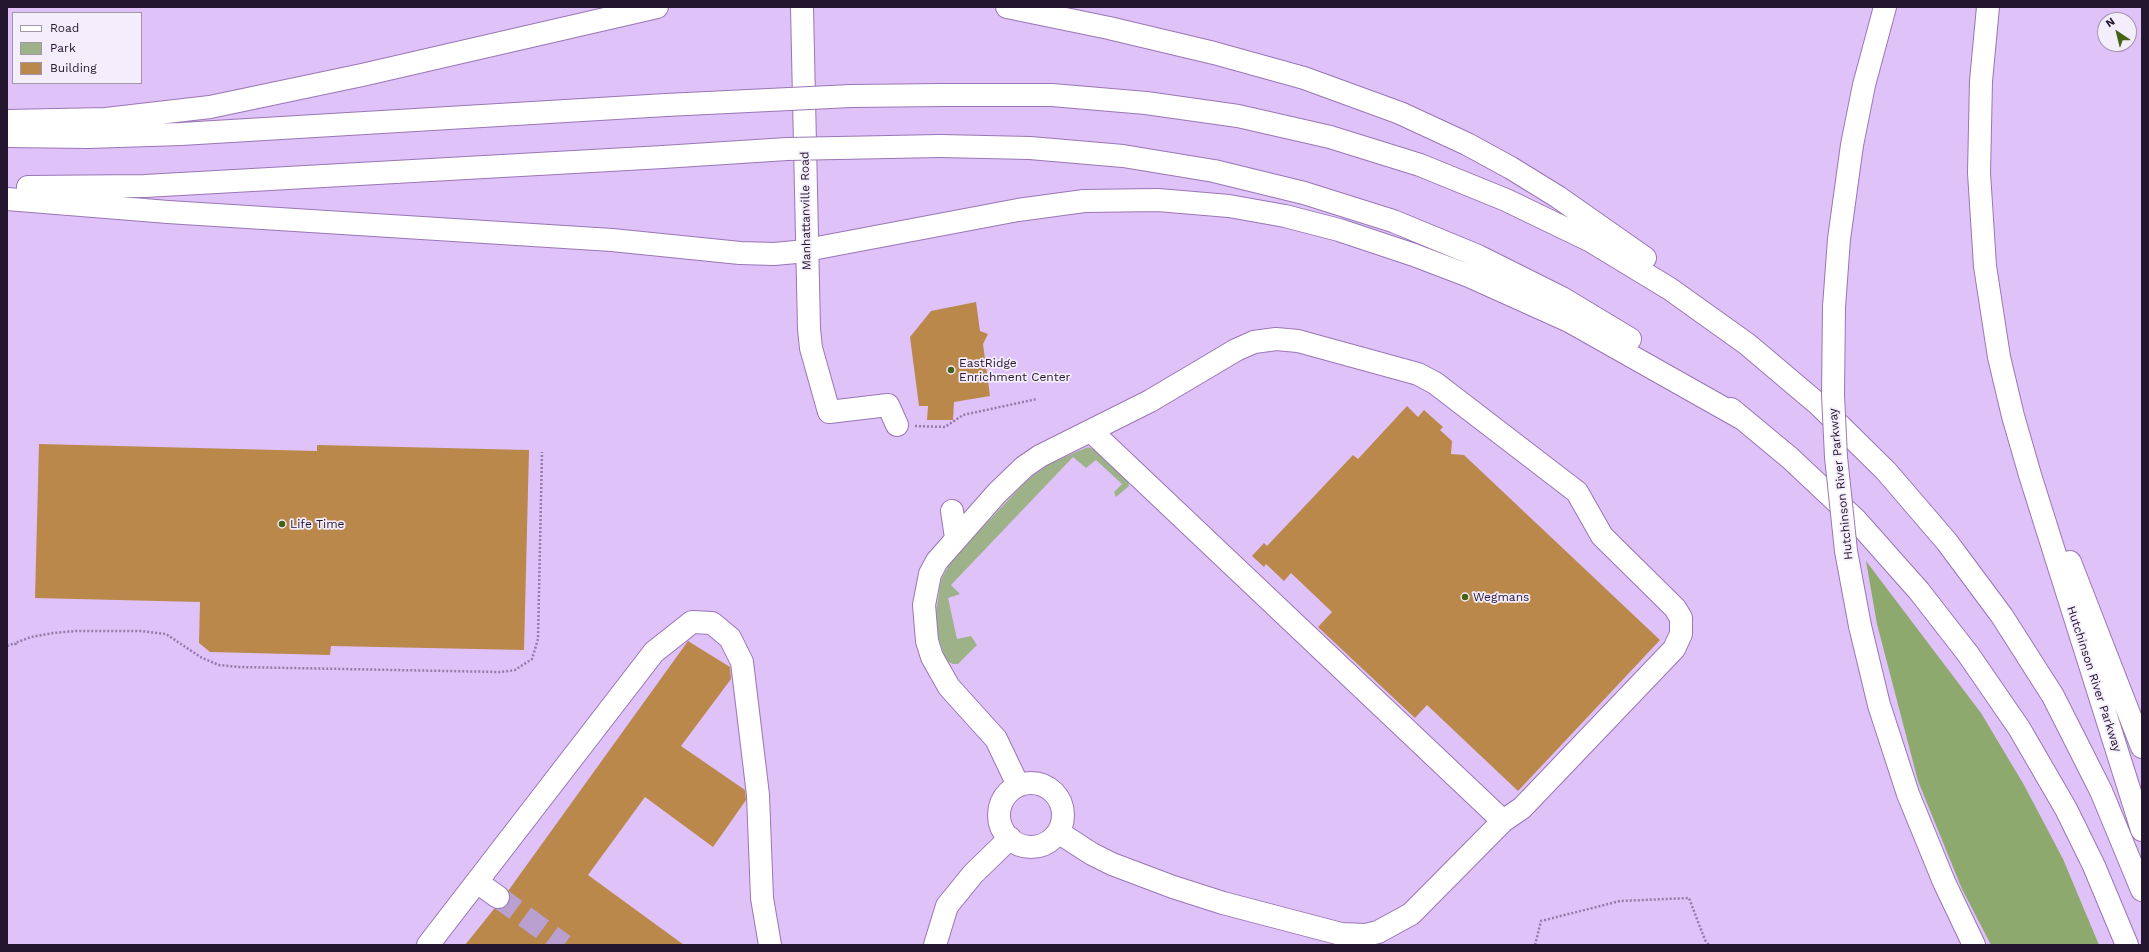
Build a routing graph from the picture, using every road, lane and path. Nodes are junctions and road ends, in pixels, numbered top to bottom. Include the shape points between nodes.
1 (657, 7) edge
2 (802, 7) edge
3 (1008, 7) edge
4 (1885, 7) edge
5 (1988, 7) edge
6 (7, 121) edge
7 (7, 136) edge
8 (7, 186) edge
9 (7, 199) edge
10 (807, 250) junction
11 (1747, 344) junction
12 (1037, 399) dead end
13 (1741, 418) junction
14 (897, 425) joint
15 (1091, 431) junction
16 (542, 452) dead end
17 (2030, 475) junction
18 (952, 511) dead end
19 (956, 538) junction
20 (7, 646) edge
21 (2142, 747) edge
22 (1018, 785) junction
23 (1502, 821) junction
24 (2142, 830) edge
25 (1058, 832) junction
26 (1010, 838) junction
27 (477, 882) junction
28 (2142, 890) edge
29 (498, 896) tunnel mouth
30 (428, 945) edge
31 (770, 945) edge
32 (921, 945) edge
33 (935, 945) edge
34 (1535, 945) edge
35 (1709, 945) edge
36 (1974, 945) edge
37 (2127, 945) edge

1 - 6 main road via 210,107 112,118
2 - 10 main road, Manhattanville Road
3 - 11 main road via 1109,28 1275,70 1341,91 1423,123 1511,168 1600,225 1654,265
4 - 36 main road, Hutchinson River Parkway, bridge via 1852,145 1839,239 1834,307 1833,395 1836,457 1846,551 1860,626 1879,705 1908,794 1938,870
5 - 17 main road, Hutchinson River Parkway via 1980,119 1983,235 1989,296 2000,357
7 - 11 main road, bridge via 181,134 850,96 1052,95 1161,104 1245,117 1360,146 1477,187 1562,226 1645,273
8 - 13 main road, bridge via 144,186 795,149 940,146 1061,150 1152,160 1274,185 1370,214 1478,256 1582,309 1668,363
9 - 10 main road via 168,212 612,240 740,253 786,253
10 - 13 main road via 997,213 1084,201 1176,201 1267,212 1356,235 1432,261 1492,286 1569,321
10 - 14 main road, Manhattanville Road via 811,348 829,412 888,405
11 - 28 main road via 1801,389 1870,454 1926,516 1984,591 2033,663 2070,728 2101,791
12 - 14 path via 963,415 945,427
13 - 37 main road via 1790,458 1856,520 1919,591 1968,654 2019,728 2055,790 2094,866
15 - 19 main road via 1040,456 1024,467
15 - 23 main road
15 - 23 main road via 1254,342 1298,341 1426,378 1577,492 1602,536 1675,608 1681,618 1681,634 1674,648 1522,808
16 - 20 path via 538,639 532,659 515,670 500,672 219,665 202,658 166,634 142,631 76,630 42,634
17 - 21 main road via 2078,580
17 - 24 main road, Hutchinson River Parkway
18 - 19 main road
19 - 22 main road via 930,574 924,605 927,641 940,674 996,739
22 - 25 main road via 1040,783 1057,795 1063,805 1064,816
22 - 26 main road via 1004,796 1000,806 1000,826
23 - 25 main road via 1411,914 1378,932 1366,935 1341,934 1173,887 1092,854
25 - 26 main road via 1046,844 1035,847 1024,847
26 - 33 main road via 950,901
27 - 29 main road
27 - 30 main road
27 - 31 main road via 654,652 692,622 712,622 730,638 742,662 758,795 762,898
32 - 33 main road
34 - 35 path via 1541,921 1620,901 1689,898

